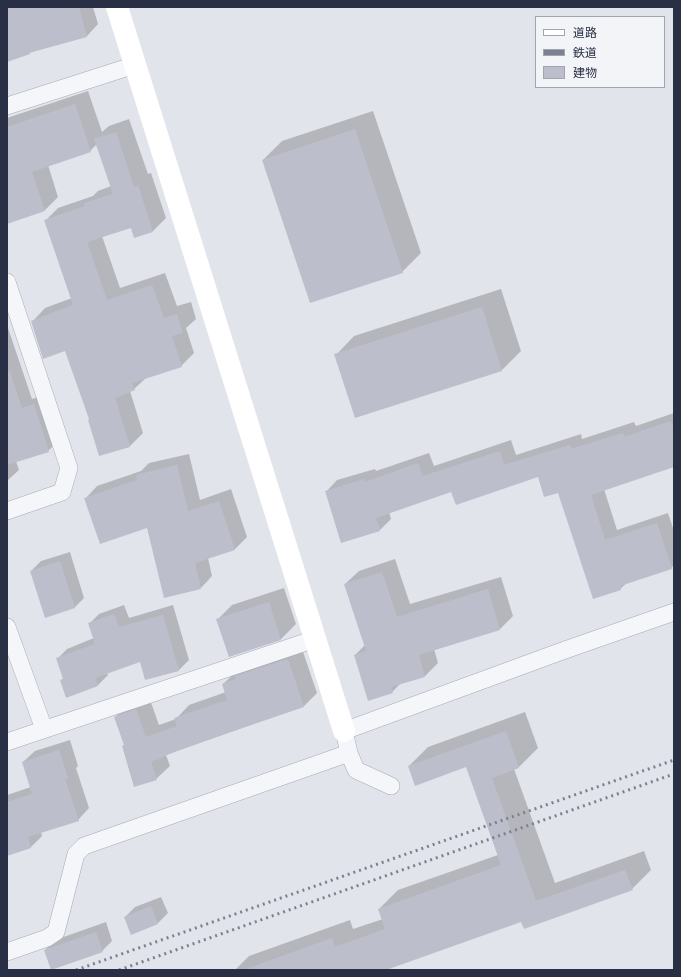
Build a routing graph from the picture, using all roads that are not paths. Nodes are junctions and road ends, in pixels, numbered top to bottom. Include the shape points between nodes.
1 (117, 7) edge
2 (135, 65) junction
3 (7, 106) edge
4 (7, 282) edge
5 (12, 314) edge
6 (7, 511) edge
7 (674, 612) edge
8 (7, 627) edge
9 (315, 639) junction
10 (44, 729) junction
11 (344, 731) junction
12 (7, 742) edge
13 (349, 753) junction
14 (391, 786) dead end
15 (7, 952) edge

1 - 2 street
2 - 3 street
2 - 9 street
4 - 5 street
5 - 6 street via 69,468 62,492
7 - 11 street
8 - 10 street
9 - 10 street
9 - 11 street
10 - 12 street
11 - 13 street
13 - 14 street via 356,770
13 - 15 street via 84,846 76,854 56,932 47,938

